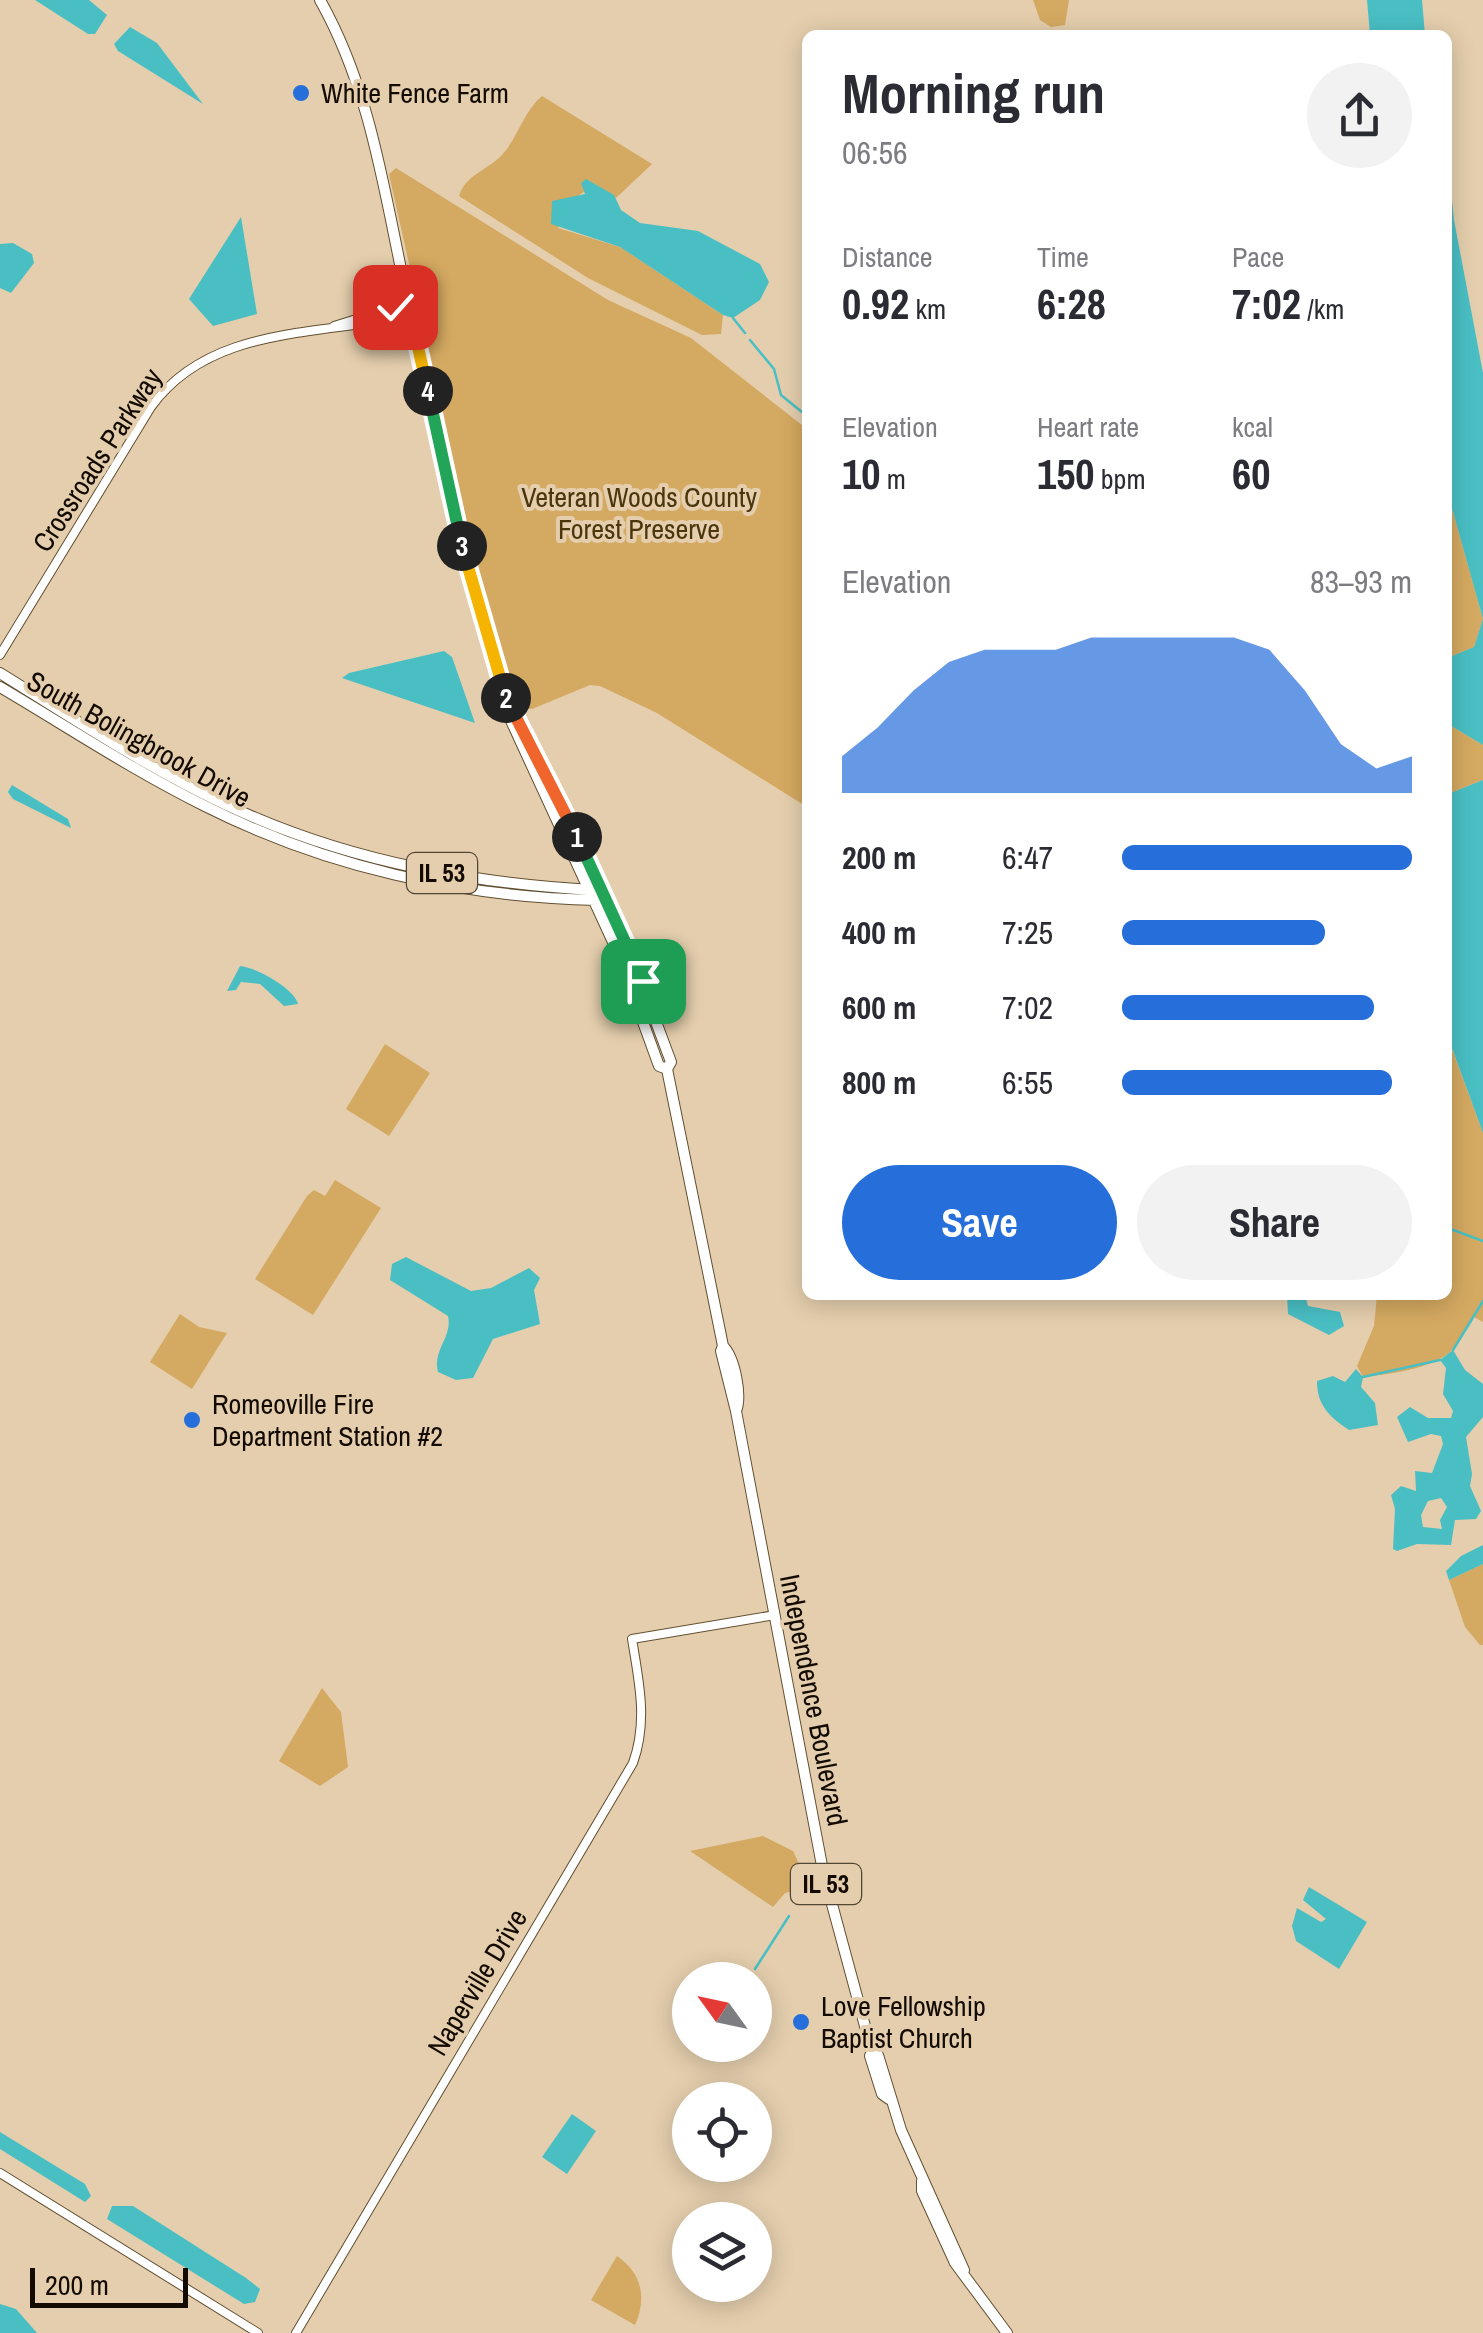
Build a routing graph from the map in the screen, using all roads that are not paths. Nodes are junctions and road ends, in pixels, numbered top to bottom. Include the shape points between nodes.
1 (320, 0) edge
2 (410, 312) junction
3 (0, 655) edge
4 (0, 674) edge
5 (0, 686) edge
6 (509, 706) junction
7 (591, 895) junction
8 (605, 896) junction
9 (667, 1069) junction
10 (775, 1615) junction
11 (0, 2173) edge
12 (258, 2333) edge
13 (296, 2333) edge
14 (1007, 2333) edge

1 - 2 main road via 362,98
2 - 3 street, Crossroads Parkway via 395,307 228,348 182,371 166,386
2 - 6 main road via 465,560
4 - 7 main road, South Bolingbrook Drive / IL 53 via 166,774 300,836 421,869
5 - 7 main road, South Bolingbrook Drive / IL 53 via 177,792 314,851 440,886
6 - 7 main road, Independence Boulevard via 523,751
6 - 8 main road, Independence Boulevard
7 - 8 main road, South Bolingbrook Drive / IL 53
7 - 9 main road, Independence Boulevard / IL 53 via 659,1066
8 - 9 main road, Independence Boulevard / IL 53 via 654,1009 671,1062
9 - 10 main road, Independence Boulevard / IL 53
10 - 13 street, Naperville Drive via 632,1639 642,1700 633,1763
10 - 14 main road, Independence Boulevard / IL 53 via 824,1871 872,2052 964,2270
11 - 12 street

